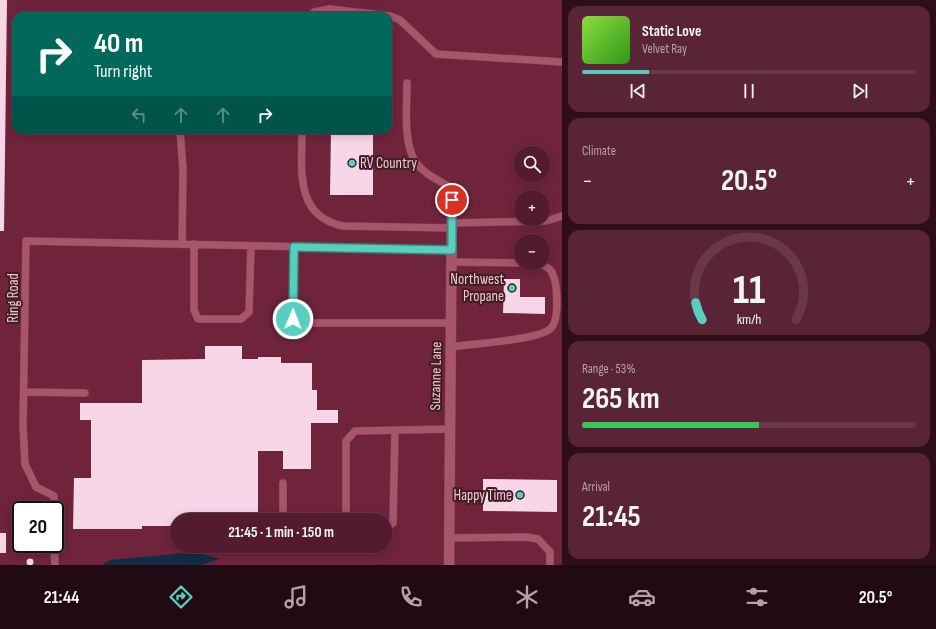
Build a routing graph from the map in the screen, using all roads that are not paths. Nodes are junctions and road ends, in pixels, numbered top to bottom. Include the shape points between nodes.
1 (314, 12) edge
2 (356, 12) edge
3 (392, 17) edge
4 (562, 62) edge
5 (407, 83) dead end
6 (180, 134) edge
7 (302, 134) edge
8 (452, 188) joint
9 (562, 216) edge
10 (452, 225) junction
11 (182, 244) junction
12 (194, 244) junction
13 (251, 246) junction
14 (294, 247) junction
15 (452, 250) junction
16 (452, 262) junction
17 (514, 262) edge
18 (550, 270) edge
19 (451, 323) junction
20 (451, 347) junction
21 (25, 392) junction
22 (85, 393) dead end
23 (450, 429) junction
24 (395, 430) junction
25 (283, 483) dead end
26 (54, 501) edge
27 (283, 513) edge
28 (346, 513) edge
29 (392, 524) edge
30 (450, 538) junction
31 (54, 553) edge
32 (55, 565) edge
33 (449, 565) edge
34 (550, 565) edge

1 - 2 lane via 330,9
3 - 4 lane via 400,20 436,54
5 - 8 lane via 408,142 415,161 427,173
6 - 11 lane via 183,170
7 - 10 lane via 303,191 309,206 321,218 331,224 343,226
8 - 10 street, Suzanne Lane
9 - 10 lane via 546,220
10 - 15 street, Suzanne Lane
11 - 12 lane
11 - 21 lane, Ring Road via 26,241
12 - 13 lane
12 - 13 lane via 194,310 198,319 241,319 249,312
13 - 14 lane
14 - 15 lane
14 - 19 lane via 293,319 297,323
15 - 16 street, Suzanne Lane
16 - 17 lane
16 - 19 street, Suzanne Lane
18 - 20 lane via 556,288 556,319 550,330 533,336
19 - 20 street, Suzanne Lane
20 - 23 street, Suzanne Lane
21 - 22 lane
21 - 26 lane, Ring Road via 25,464 36,487 54,496
23 - 24 lane
23 - 30 street, Suzanne Lane
24 - 28 lane via 355,431 346,441
24 - 29 lane
25 - 27 lane
30 - 33 street, Suzanne Lane
30 - 34 lane via 538,539 550,552
31 - 32 lane

